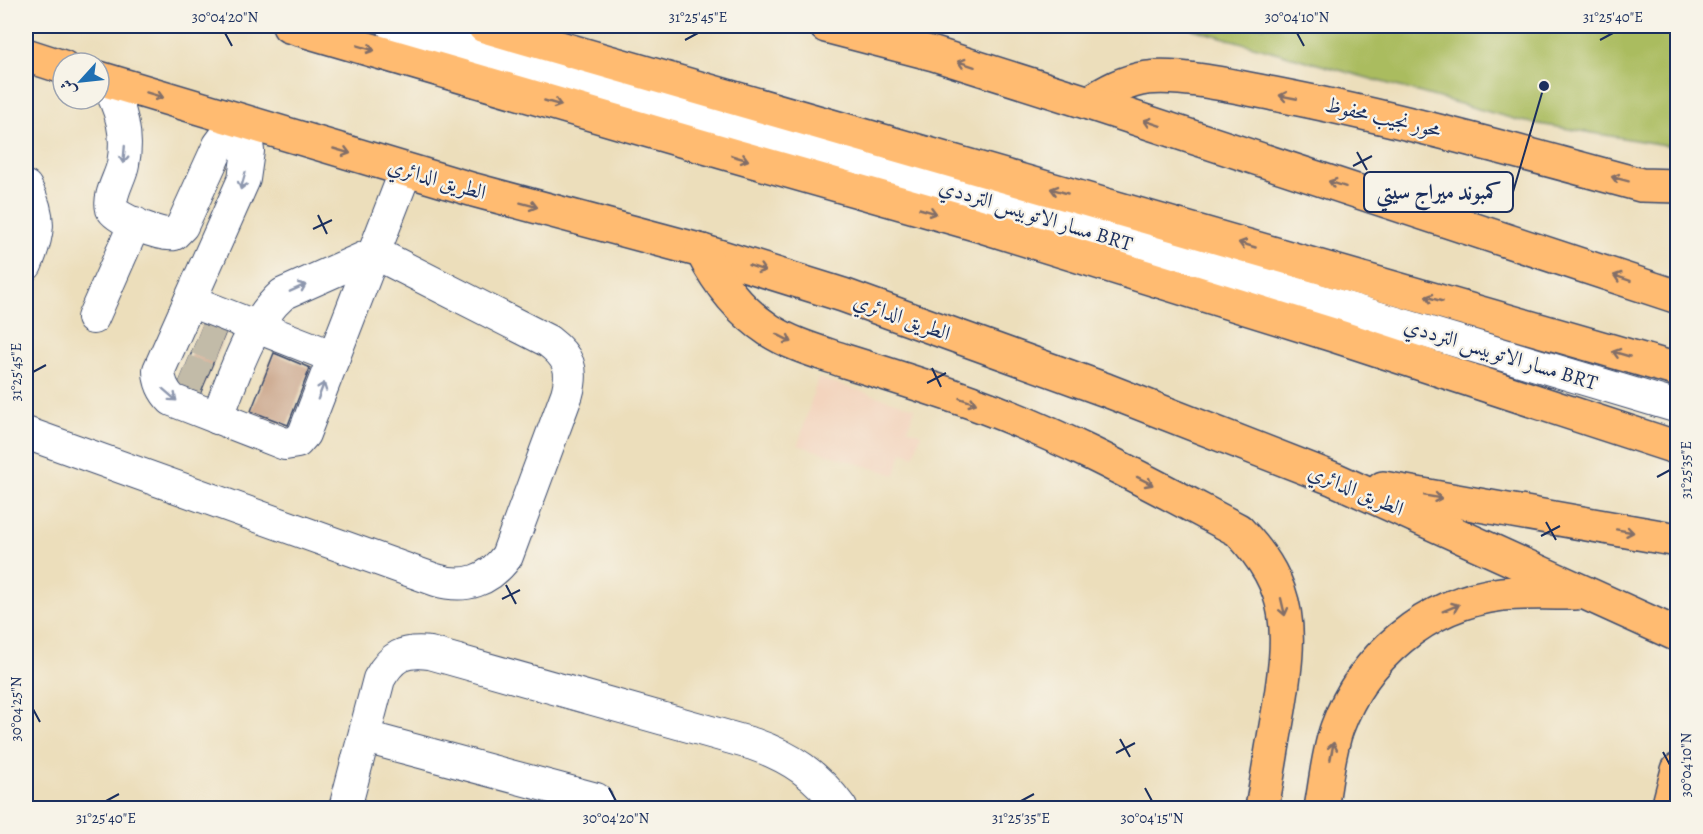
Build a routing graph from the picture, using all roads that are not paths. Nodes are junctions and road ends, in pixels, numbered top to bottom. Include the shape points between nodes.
1 (289, 26) edge
2 (393, 26) edge
3 (484, 26) edge
4 (826, 26) edge
5 (26, 55) edge
6 (51, 63) edge
7 (111, 82) edge
8 (111, 95) edge
9 (1089, 103) junction
10 (241, 122) junction
11 (406, 170) junction
12 (1677, 186) edge
13 (26, 187) edge
14 (135, 223) junction
15 (702, 251) junction
16 (375, 253) junction
17 (26, 265) edge
18 (1677, 297) edge
19 (190, 301) junction
20 (93, 318) dead end
21 (256, 326) junction
22 (334, 357) junction
23 (202, 359) junction
24 (1677, 370) edge
25 (1677, 407) edge
26 (217, 417) junction
27 (26, 433) edge
28 (1677, 448) edge
29 (1334, 479) junction
30 (1677, 540) edge
31 (1584, 592) junction
32 (1677, 635) edge
33 (365, 737) junction
34 (1677, 770) edge
35 (596, 800) dead end
36 (345, 808) edge
37 (841, 808) edge
38 (1262, 808) edge
39 (1321, 808) edge
40 (1668, 808) edge

1 -> 28 main road via 986,227
2 - 25 lane, مسار الاتوبيس الترددي BRT
24 -> 3 main road
9 -> 4 main road via 934,54
5 - 6 main road
7 -> 10 main road, الطريق الدائري
8 -> 14 lane via 124,129 123,165 111,205 118,217
12 -> 9 main road, محور نجيب محفوظ via 1641,185 1387,117 1168,77 1126,83
18 -> 9 main road
10 -> 11 main road, الطريق الدائري
10 - 14 lane via 219,146 179,231 163,235
10 -> 19 lane via 248,151 244,179
11 -> 15 main road, الطريق الدائري
11 - 16 lane
13 - 17 lane via 35,204 38,228
14 - 20 lane
15 -> 29 main road, الطريق الدائري via 843,295
15 -> 38 main road via 738,305 789,341 1001,414 1106,461 1238,530 1272,577 1287,627 1287,660
21 -> 16 lane via 283,294
16 - 22 lane
16 - 27 lane via 548,342 568,364 571,379 567,394 507,556 488,576 463,585 436,580
19 - 21 lane
19 - 23 lane
21 - 22 lane
21 - 23 lane
26 -> 22 lane via 285,444 297,442 304,434
23 - 26 lane
23 -> 26 lane via 159,370 159,376 172,400
29 -> 30 main road
29 - 31 main road, الطريق الدائري
31 - 32 main road, الطريق الدائري
39 -> 31 main road via 1336,731 1346,707 1389,646 1430,617 1477,599 1502,594
33 - 35 lane
33 - 36 lane
33 - 37 lane via 379,679 387,665 399,656 430,653 776,752 816,779
34 - 40 main road

